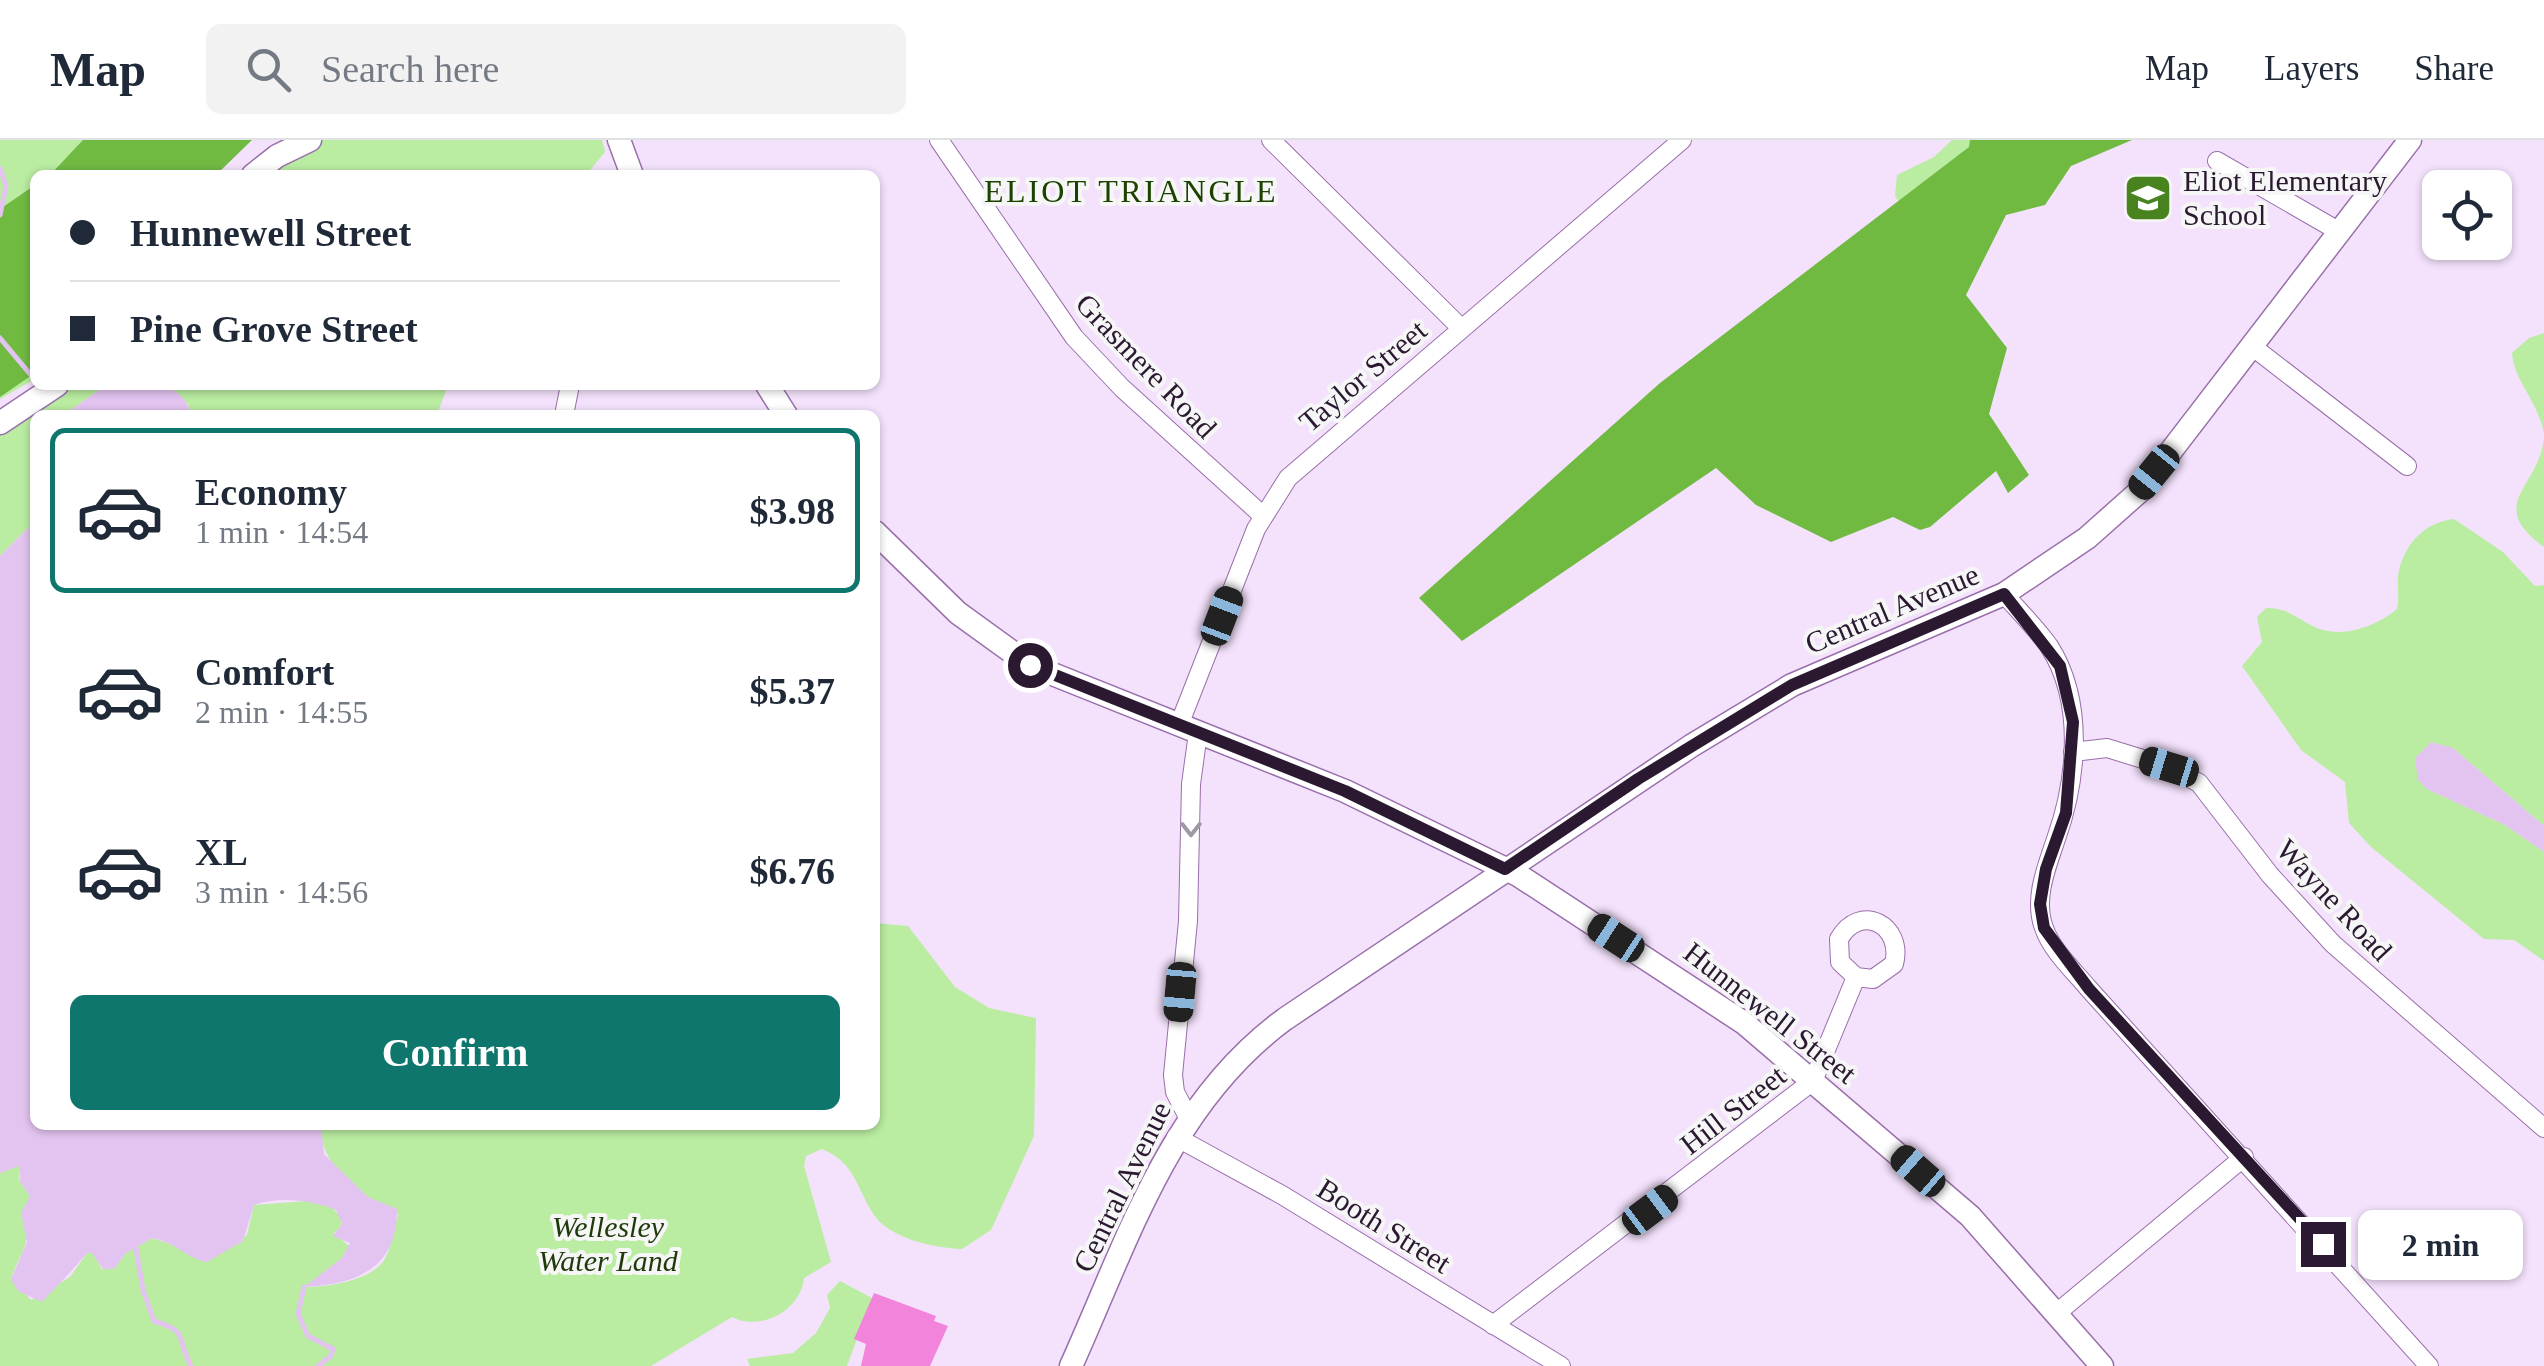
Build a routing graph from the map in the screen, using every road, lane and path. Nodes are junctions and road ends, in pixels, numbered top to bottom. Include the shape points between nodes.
1 (310, 140) edge
2 (620, 140) edge
3 (939, 140) edge
4 (1271, 140) edge
5 (1682, 140) edge
6 (2410, 140) edge
7 (2217, 161) dead end
8 (261, 170) edge
9 (630, 170) edge
10 (2340, 232) junction
11 (1461, 328) junction
12 (2253, 346) junction
13 (49, 390) edge
14 (0, 422) edge
15 (2407, 466) dead end
16 (1262, 516) junction
17 (880, 537) edge
18 (2004, 594) junction
19 (1188, 729) junction
20 (2073, 752) junction
21 (1505, 869) junction
22 (1856, 978) dead end
23 (1813, 1081) junction
24 (1182, 1127) junction
25 (2544, 1128) edge
26 (2244, 1158) junction
27 (2058, 1312) junction
28 (1493, 1325) junction
29 (1071, 1366) edge
30 (1561, 1366) edge
31 (2102, 1366) edge
32 (2429, 1366) edge

1 - 8 main road
2 - 9 main road
3 - 16 street, Grasmere Road via 1074,337
4 - 11 street
5 - 11 street, Taylor Street
6 - 10 main road, Central Avenue
7 - 10 street
10 - 12 main road, Central Avenue
11 - 16 street, Taylor Street via 1307,460
12 - 15 street
12 - 18 main road, Central Avenue via 2141,490 2087,538
13 - 14 main road
16 - 19 street, Taylor Street
17 - 19 main road, Hunnewell Street via 1006,651
18 - 20 street via 2060,666
18 - 21 main road, Central Avenue via 1792,685
19 - 21 main road, Hunnewell Street via 1345,791
19 -> 24 street, Taylor Street via 1188,921 1173,1075
20 - 25 street, Wayne Road via 2107,748 2199,783 2332,944
20 - 26 street via 2066,813 2040,904 2044,928 2089,989
21 - 23 main road, Hunnewell Street via 1704,995
21 - 24 main road, Central Avenue via 1268,1032 1223,1073
22 - 23 street
23 - 27 main road, Hunnewell Street via 1970,1216
23 - 28 street, Hill Street
24 - 28 street, Booth Street
24 - 29 main road, Central Avenue
26 - 27 street
26 - 32 street
27 - 31 main road, Hunnewell Street
28 - 30 street, Booth Street

